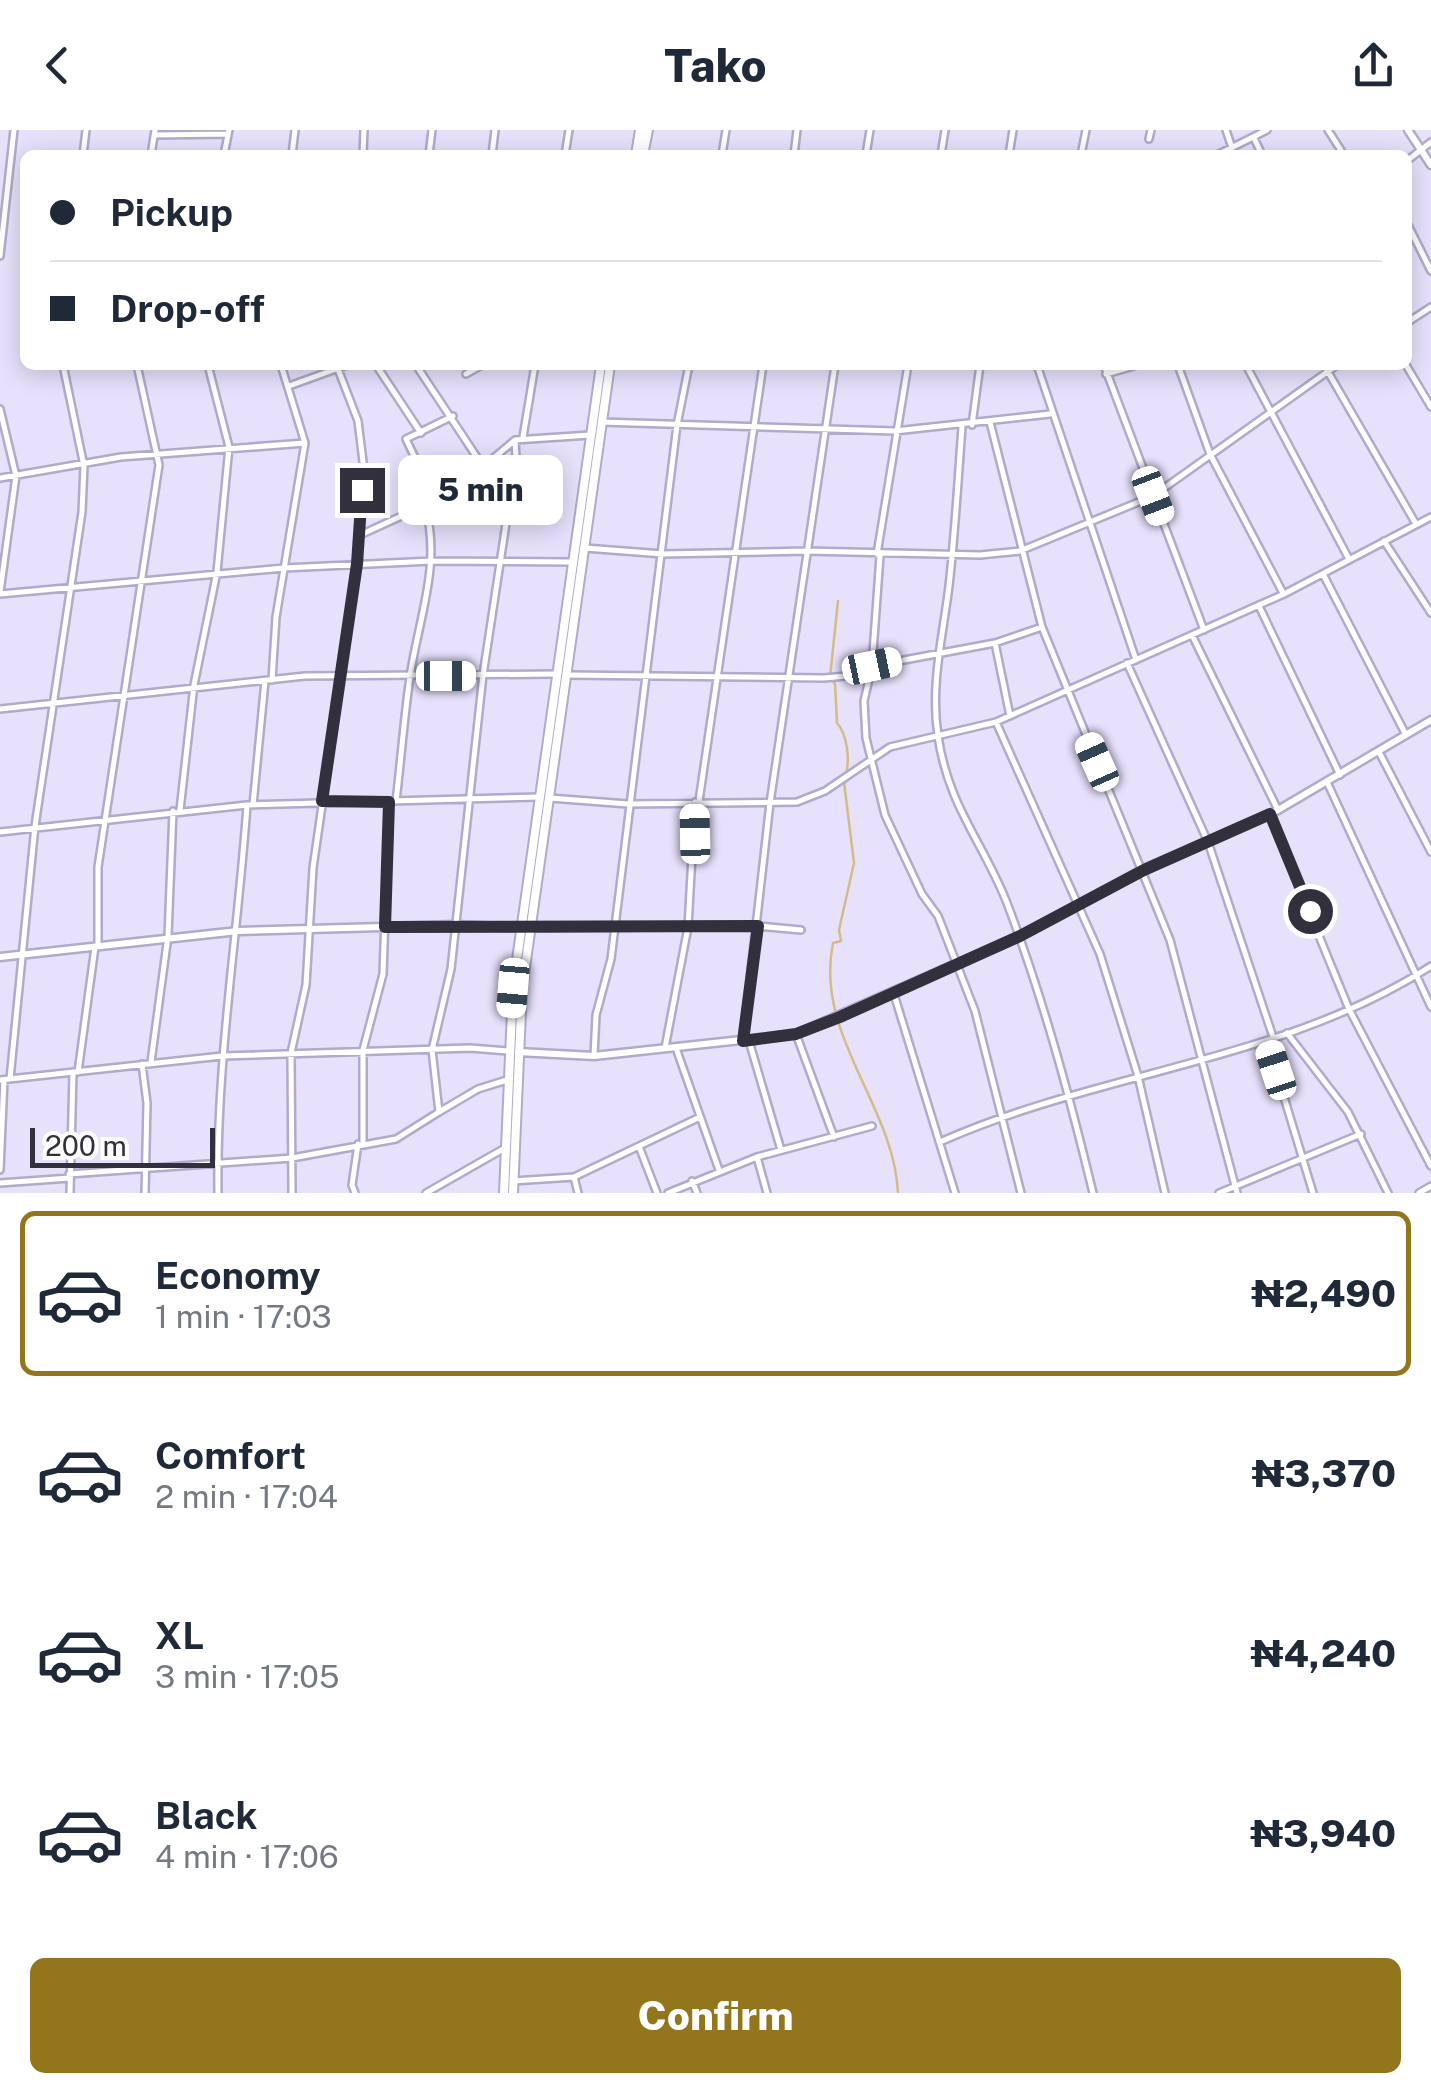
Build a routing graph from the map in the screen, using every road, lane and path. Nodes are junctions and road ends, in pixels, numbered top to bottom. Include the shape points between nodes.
1 (14, 130) edge
2 (1151, 130) edge
3 (1226, 130) edge
4 (1267, 130) edge
5 (1408, 130) edge
6 (155, 132) edge
7 (228, 132) edge
8 (1149, 138) dead end
9 (1254, 138) junction
10 (1431, 142) edge
11 (1232, 148) junction
12 (1228, 150) edge
13 (1260, 150) edge
14 (1420, 150) junction
15 (1412, 157) edge
16 (1431, 165) edge
17 (1412, 232) edge
18 (0, 256) edge
19 (1431, 271) edge
20 (64, 370) edge
21 (139, 370) edge
22 (209, 370) edge
23 (283, 370) edge
24 (332, 370) edge
25 (344, 370) edge
26 (379, 370) edge
27 (420, 370) edge
28 (473, 370) edge
29 (534, 370) edge
30 (600, 370) edge
31 (609, 370) edge
32 (689, 370) edge
33 (762, 370) edge
34 (834, 370) edge
35 (907, 370) edge
36 (979, 370) edge
37 (1039, 370) edge
38 (1104, 370) edge
39 (1121, 370) edge
40 (1180, 370) edge
41 (1249, 370) edge
42 (1323, 370) edge
43 (1327, 370) edge
44 (1409, 370) edge
45 (466, 374) dead end
46 (1105, 375) junction
47 (288, 386) junction
48 (1431, 407) edge
49 (0, 408) edge
50 (1270, 411) junction
51 (1050, 414) junction
52 (453, 416) junction
53 (601, 422) junction
54 (990, 422) junction
55 (677, 424) junction
56 (753, 424) junction
57 (972, 425) junction
58 (824, 427) junction
59 (962, 427) junction
60 (895, 431) junction
61 (421, 433) junction
62 (590, 435) junction
63 (523, 437) junction
64 (515, 440) junction
65 (305, 442) junction
66 (229, 447) junction
67 (155, 454) junction
68 (1210, 454) junction
69 (84, 466) junction
70 (482, 466) junction
71 (16, 476) junction
72 (0, 478) edge
73 (1153, 496) junction
74 (437, 502) junction
75 (425, 507) junction
76 (1431, 516) edge
77 (1416, 524) junction
78 (1088, 526) junction
79 (360, 535) junction
80 (1384, 540) junction
81 (582, 548) junction
82 (806, 550) junction
83 (736, 551) junction
84 (1020, 551) junction
85 (663, 554) junction
86 (879, 554) junction
87 (953, 554) junction
88 (1349, 559) junction
89 (432, 561) junction
90 (571, 562) junction
91 (502, 563) junction
92 (357, 564) junction
93 (284, 568) junction
94 (218, 572) junction
95 (1323, 574) junction
96 (144, 582) junction
97 (69, 588) junction
98 (0, 593) edge
99 (1284, 594) junction
100 (1259, 606) junction
101 (1431, 612) edge
102 (1042, 627) junction
103 (1204, 630) junction
104 (1192, 636) junction
105 (995, 643) junction
106 (939, 652) junction
107 (1136, 660) junction
108 (1127, 663) junction
109 (872, 666) junction
110 (340, 674) junction
111 (560, 674) junction
112 (868, 674) junction
113 (483, 675) junction
114 (410, 676) junction
115 (716, 676) junction
116 (643, 677) junction
117 (790, 677) junction
118 (268, 680) junction
119 (194, 685) junction
120 (1066, 691) junction
121 (122, 694) junction
122 (51, 702) junction
123 (0, 709) edge
124 (1010, 716) junction
125 (1431, 721) edge
126 (996, 722) junction
127 (1406, 735) junction
128 (938, 736) junction
129 (1379, 752) junction
130 (872, 756) junction
131 (1340, 774) junction
132 (1326, 782) junction
133 (543, 798) junction
134 (467, 800) junction
135 (322, 801) junction
136 (392, 801) junction
137 (697, 802) junction
138 (770, 802) junction
139 (250, 804) junction
140 (628, 804) junction
141 (177, 810) junction
142 (1278, 810) junction
143 (1270, 814) junction
144 (106, 821) junction
145 (35, 826) junction
146 (0, 832) edge
147 (1208, 842) junction
148 (1431, 852) edge
149 (1144, 870) junction
150 (1080, 906) junction
151 (454, 925) junction
152 (758, 926) junction
153 (385, 927) junction
154 (688, 927) junction
155 (526, 928) junction
156 (613, 928) junction
157 (311, 929) junction
158 (801, 930) dead end
159 (238, 931) junction
160 (168, 936) junction
161 (1020, 936) junction
162 (96, 946) junction
163 (26, 955) junction
164 (0, 956) edge
165 (956, 962) junction
166 (1431, 966) edge
167 (1414, 977) junction
168 (893, 991) junction
169 (1431, 1007) edge
170 (1350, 1009) junction
171 (1286, 1033) junction
172 (796, 1034) junction
173 (1270, 1040) junction
174 (746, 1041) junction
175 (665, 1048) junction
176 (676, 1048) junction
177 (364, 1050) junction
178 (432, 1050) junction
179 (512, 1052) junction
180 (291, 1053) junction
181 (222, 1056) junction
182 (594, 1056) junction
183 (1205, 1061) junction
184 (150, 1062) junction
185 (142, 1064) junction
186 (75, 1072) junction
187 (1138, 1076) junction
188 (5, 1079) edge
189 (508, 1080) junction
190 (1068, 1094) junction
191 (439, 1112) junction
192 (1002, 1114) junction
193 (700, 1117) junction
194 (510, 1120) junction
195 (872, 1126) dead end
196 (1361, 1134) junction
197 (834, 1137) junction
198 (940, 1142) junction
199 (360, 1143) junction
200 (506, 1148) junction
201 (640, 1149) junction
202 (780, 1150) junction
203 (757, 1157) junction
204 (292, 1158) junction
205 (1305, 1158) junction
206 (218, 1161) junction
207 (1431, 1166) edge
208 (145, 1167) junction
209 (0, 1170) edge
210 (719, 1170) junction
211 (70, 1176) junction
212 (574, 1177) junction
213 (692, 1181) junction
214 (513, 1182) junction
215 (0, 1183) edge
216 (1431, 1186) edge
217 (1237, 1190) edge
218 (70, 1193) edge
219 (145, 1193) edge
220 (218, 1193) edge
221 (292, 1193) edge
222 (355, 1193) edge
223 (426, 1193) edge
224 (504, 1193) edge
225 (513, 1193) edge
226 (578, 1193) edge
227 (657, 1193) edge
228 (668, 1193) edge
229 (697, 1193) edge
230 (767, 1193) edge
231 (954, 1193) edge
232 (1021, 1193) edge
233 (1093, 1193) edge
234 (1166, 1193) edge
235 (1219, 1193) edge
236 (1313, 1193) edge
237 (1388, 1193) edge
238 (1419, 1193) edge

1 - 18 street
2 - 8 street
3 - 11 street
4 - 9 street
5 - 14 street
6 - 7 street
9 - 11 street
9 - 13 street
10 - 14 street
11 - 12 street
14 - 15 street
14 - 16 street
17 - 19 street
20 - 69 street
21 - 67 street
22 - 66 street
23 - 47 street
24 - 47 street
25 - 79 street via 366,486 360,493
26 - 61 street
27 - 52 street
28 - 45 street
29 - 63 street
30 - 62 main road
31 - 53 main road
32 - 55 street
33 - 56 street
34 - 58 street
35 - 60 street
36 - 57 street
37 - 51 street
38 - 46 street
39 - 46 street
40 - 68 street
41 - 50 street
42 - 50 street
43 - 77 street
44 - 48 street
46 - 73 street
47 - 65 street
49 - 71 street
50 - 68 street
50 - 88 street
51 - 54 street
51 - 78 street
52 - 61 street
52 - 70 street
53 - 55 street
53 - 81 main road
54 - 57 street
54 - 84 street
55 - 56 street
55 - 85 street
56 - 58 street
56 - 83 street
57 - 59 street
58 - 60 street
58 - 82 street
59 - 60 street
59 - 87 street
60 - 86 street
61 - 74 street via 406,439
62 - 63 street
62 - 90 main road
63 - 64 street
64 - 70 street
64 - 91 street
65 - 66 street
65 - 93 street
66 - 67 street
66 - 94 street
67 - 69 street
67 - 96 street
68 - 73 street
68 - 99 street
69 - 71 street
69 - 97 street
70 - 74 street
71 - 72 street
71 - 98 street
73 - 78 street
73 - 103 street
74 - 75 street
75 - 79 street
75 - 89 street
76 - 77 street
77 - 80 street
78 - 84 street
78 - 107 street
79 - 92 street
80 - 88 street
80 - 101 street
81 - 85 street
81 - 111 main road
82 - 83 street
82 - 86 street
82 - 117 street
83 - 85 street
83 - 115 street
84 - 87 street
84 - 102 street
85 - 116 street
86 - 87 street
86 - 109 street
87 - 106 street
88 - 95 street
89 - 91 street
89 - 92 street
89 - 114 street
90 - 91 street
90 - 111 main road
91 - 113 street
92 - 93 street
92 - 110 street
93 - 94 street
93 - 118 street
94 - 96 street
94 - 119 street
95 - 99 street
95 - 127 street
96 - 97 street
96 - 121 street
97 - 98 street
97 - 122 street
99 - 100 street
100 - 103 street
100 - 131 street
102 - 105 street
102 - 120 street
103 - 104 street
104 - 107 street
104 - 142 street
105 - 106 street
105 - 124 street
106 - 109 street
106 - 128 street
107 - 108 street
108 - 120 street
108 - 147 street
109 - 112 street
110 - 114 street
110 - 118 street
110 - 135 street
111 - 113 street
111 - 116 street
111 - 133 main road
112 - 117 street
112 - 130 street via 864,723
113 - 114 street
113 - 134 street
114 - 136 street
115 - 116 street
115 - 117 street
115 - 137 street
116 - 140 street
117 - 138 street
118 - 119 street
118 - 139 street
119 - 121 street
119 - 141 street
120 - 124 street
120 - 149 street
121 - 122 street
121 - 144 street
122 - 123 street
122 - 145 street
124 - 126 street
125 - 127 street
126 - 128 street
126 - 150 street
127 - 129 street
128 - 130 street
128 - 161 street via 953,796
129 - 131 street
129 - 148 street
130 - 138 street via 796,802
130 - 165 street via 886,814
131 - 132 street
132 - 142 street
132 - 167 street
133 - 134 street
133 - 140 street
133 - 155 main road
134 - 136 street
134 - 151 street
135 - 136 street
135 - 139 street
135 - 157 street
136 - 153 street
137 - 138 street
137 - 140 street
137 - 154 street
138 - 152 street
139 - 141 street
139 - 159 street
140 - 156 street
141 - 144 street
141 - 160 street
142 - 143 street
143 - 147 street
143 - 170 street
144 - 145 street
144 - 162 street
145 - 146 street
145 - 163 street
147 - 149 street
147 - 173 street
149 - 150 street
149 - 183 street
150 - 161 street
150 - 187 street
151 - 153 street
151 - 155 street
151 - 178 street
152 - 154 street
152 - 158 street
152 - 174 street
153 - 157 street
153 - 177 street via 383,974
154 - 156 street
154 - 175 street
155 - 156 street
155 - 179 main road
156 - 182 street
157 - 159 street
157 - 180 street
159 - 160 street
159 - 181 street
160 - 162 street
160 - 184 street
161 - 165 street
161 - 190 street
162 - 163 street
162 - 186 street
163 - 164 street
163 - 188 street
165 - 168 street
165 - 192 street
166 - 167 street
167 - 169 street
167 - 170 street
168 - 172 street
168 - 198 street
170 - 171 street
170 - 207 street
171 - 173 street
171 - 196 street
172 - 174 street
172 - 197 street
173 - 183 street
173 - 205 street
174 - 176 street
174 - 202 street
175 - 176 street
175 - 182 street
176 - 193 street
177 - 178 street
177 - 180 street
177 - 199 street
178 - 179 street
178 - 191 street
179 - 182 street
179 - 189 main road
179 - 194 main road
180 - 181 street
180 - 204 street
181 - 184 street
181 - 206 street
183 - 187 street
183 - 217 street
184 - 185 street
185 - 186 street
185 - 208 street
186 - 188 street
186 - 211 street
187 - 190 street
187 - 234 street
188 - 209 street
189 - 191 street
189 - 194 main road
190 - 192 street
190 - 233 street
191 - 199 street via 396,1140
192 - 198 street
192 - 232 street
193 - 201 street
193 - 210 street
194 - 200 main road
194 - 214 main road
195 - 197 street
196 - 205 street
196 - 237 street
197 - 202 street
198 - 231 street
199 - 204 street
199 - 222 street
200 - 223 street
200 - 224 main road
201 - 212 street
201 - 227 street
202 - 203 street
203 - 210 street
203 - 230 street
204 - 206 street
204 - 221 street
205 - 217 street
205 - 236 street
206 - 208 street
206 - 220 street
208 - 211 street
208 - 219 street
210 - 213 street
211 - 215 street
211 - 218 street
212 - 214 street
212 - 226 street
213 - 228 street
213 - 229 street
214 - 225 main road
216 - 238 street
217 - 235 street

